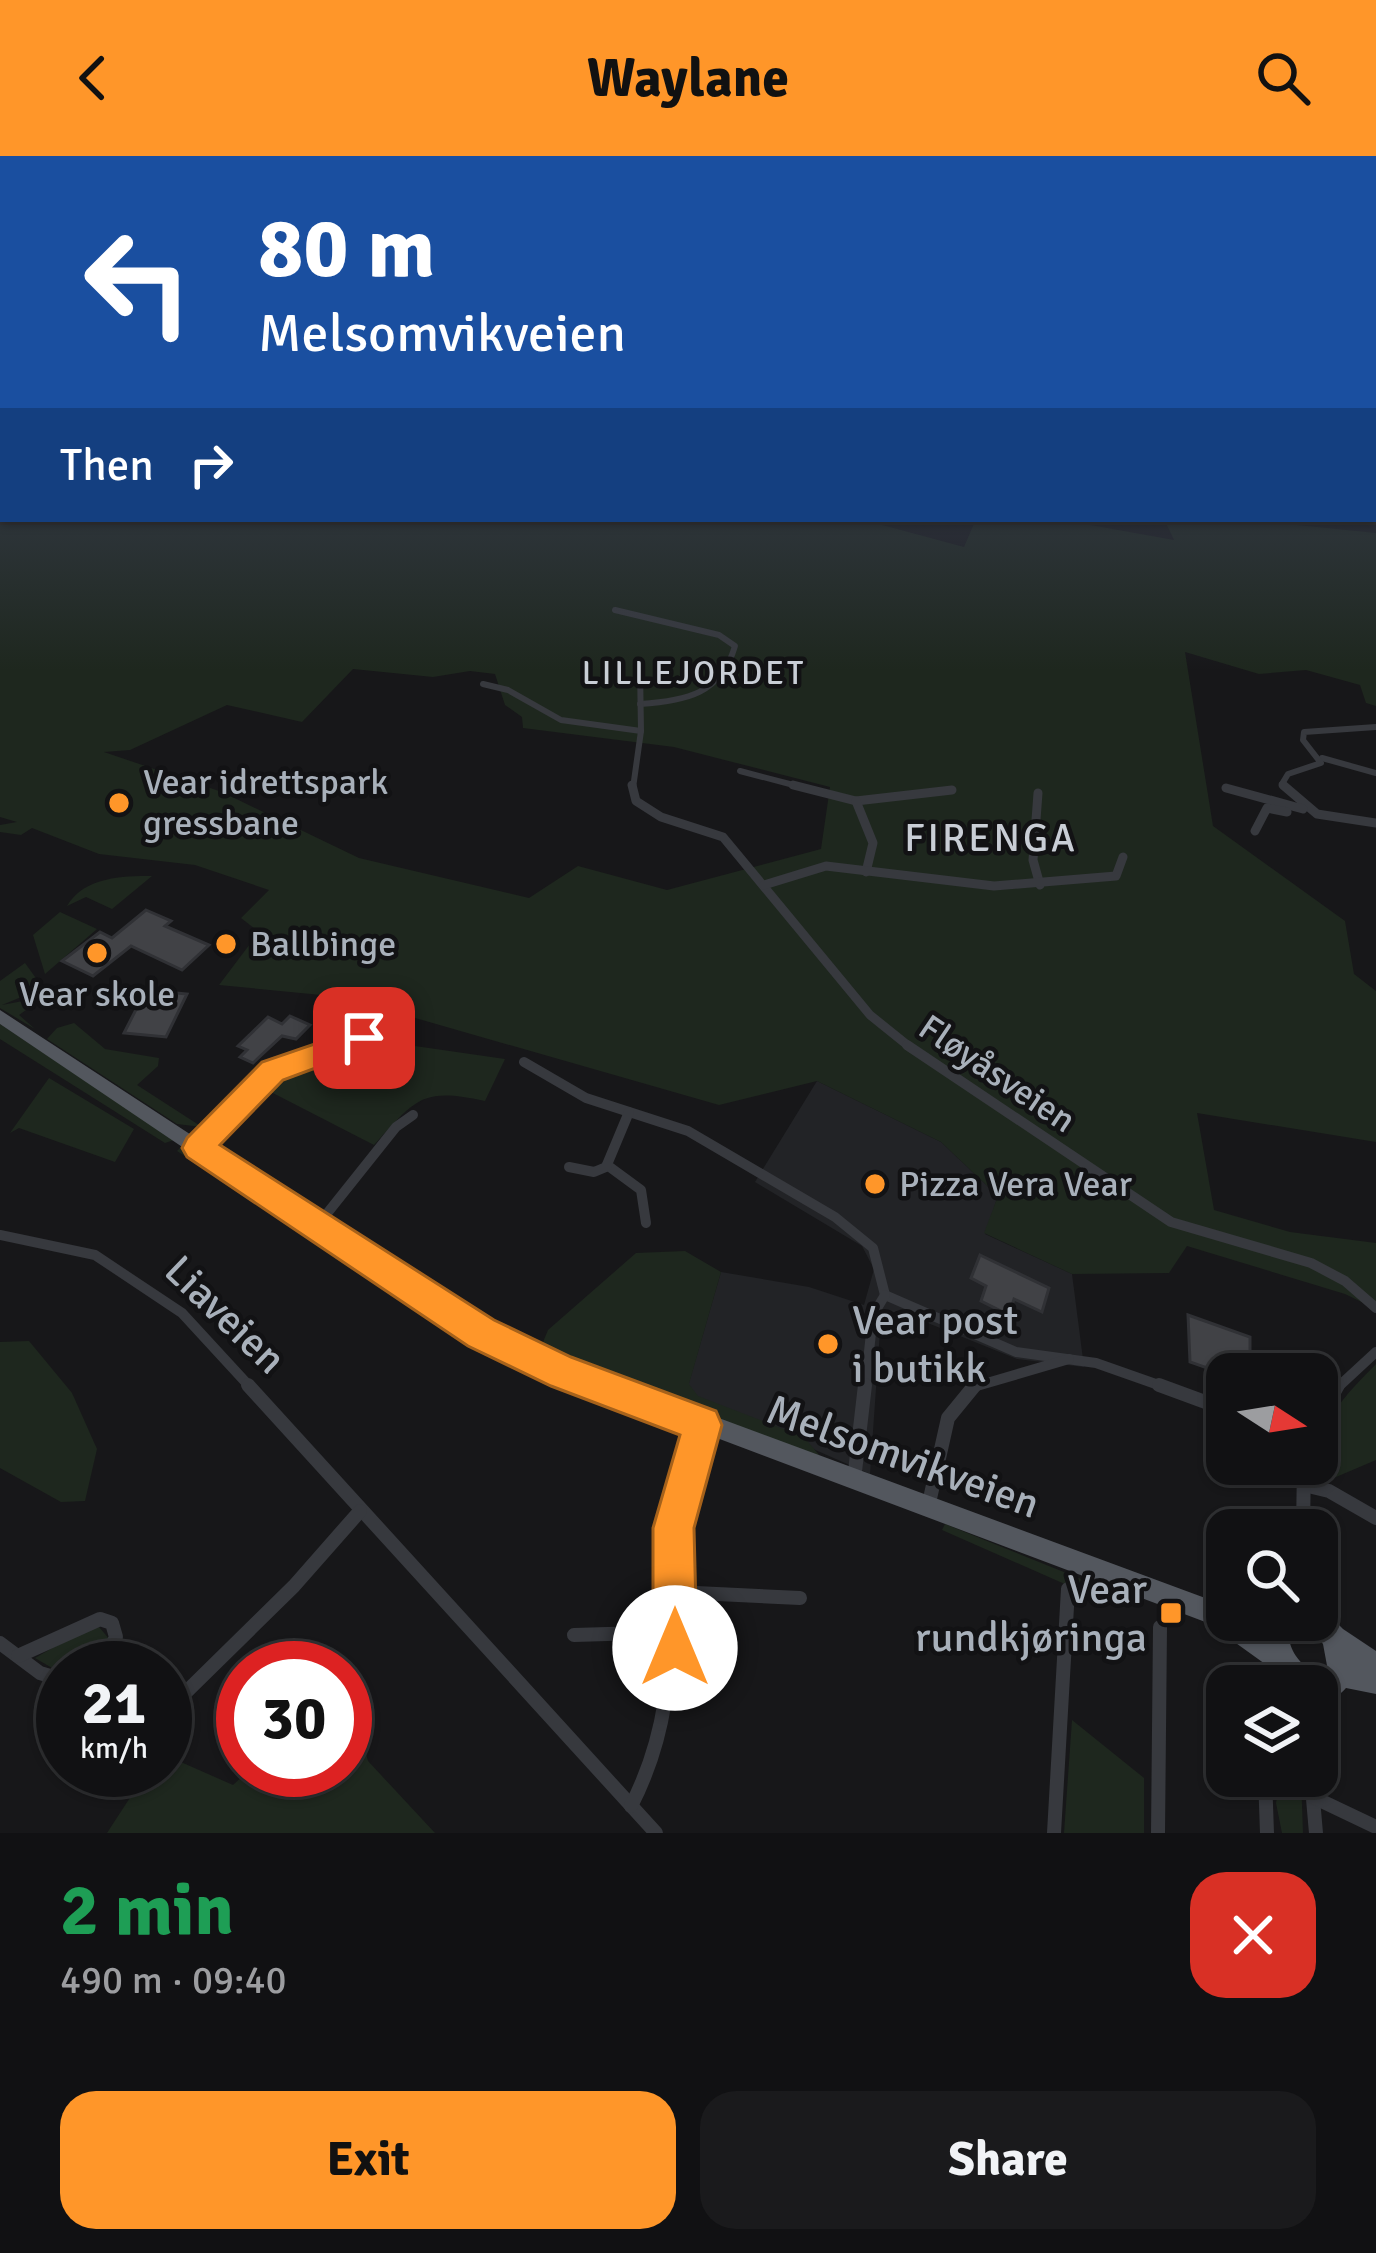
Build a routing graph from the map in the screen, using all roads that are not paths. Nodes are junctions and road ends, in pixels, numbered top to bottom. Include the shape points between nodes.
1 (615, 610) dead end
2 (640, 668) dead end
3 (483, 684) dead end
4 (640, 704) junction
5 (1376, 727) edge
6 (641, 731) junction
7 (1322, 758) junction
8 (740, 771) dead end
9 (1376, 772) edge
10 (1226, 788) dead end
11 (952, 790) dead end
12 (1038, 793) dead end
13 (856, 801) junction
14 (1312, 811) junction
15 (1376, 823) edge
16 (1255, 831) dead end
17 (1123, 857) dead end
18 (866, 872) junction
19 (764, 885) junction
20 (1040, 885) junction
21 (0, 1016) edge
22 (398, 1039) dead end
23 (524, 1062) dead end
24 (629, 1112) junction
25 (413, 1115) dead end
26 (198, 1148) junction
27 (607, 1166) junction
28 (569, 1167) dead end
29 (646, 1223) dead end
30 (317, 1226) junction
31 (0, 1235) edge
32 (885, 1295) junction
33 (1376, 1309) edge
34 (1376, 1352) edge
35 (1071, 1358) junction
36 (1338, 1386) edge
37 (1206, 1403) edge
38 (703, 1425) junction
39 (854, 1480) junction
40 (1304, 1485) joint
41 (928, 1508) junction
42 (1304, 1509) edge
43 (360, 1511) junction
44 (1376, 1518) edge
45 (1068, 1589) dead end
46 (675, 1592) junction
47 (800, 1598) dead end
48 (1206, 1608) edge
49 (1160, 1628) dead end
50 (675, 1632) junction
51 (574, 1635) dead end
52 (1338, 1637) edge
53 (51, 1641) edge
54 (114, 1641) edge
55 (1246, 1641) edge
56 (0, 1643) edge
57 (36, 1648) edge
58 (18, 1656) junction
59 (1268, 1665) edge
60 (1376, 1665) edge
61 (36, 1670) edge
62 (1376, 1682) edge
63 (1338, 1683) edge
64 (192, 1686) edge
65 (1266, 1797) edge
66 (1313, 1797) joint
67 (631, 1806) junction
68 (1376, 1827) edge
69 (656, 1833) edge
70 (1054, 1833) edge
71 (1158, 1833) edge
72 (1268, 1833) edge
73 (1316, 1833) edge

1 - 4 street via 735,646 707,693
2 - 4 street
3 - 6 street via 574,724
4 - 6 street
5 - 7 street via 1304,732
6 - 19 street, Fløyåsveien via 632,792 646,810 717,833
7 - 9 street
7 - 14 street via 1282,782
8 - 13 street
10 - 14 street
11 - 13 street
12 - 20 street via 1033,860
13 - 18 street via 873,843
14 - 15 street
14 - 16 street via 1267,808
17 - 20 street via 1116,877
18 - 19 street via 816,867
18 - 20 street
19 - 33 street, Fløyåsveien via 906,1048 1171,1222 1311,1263
21 - 26 main road, Melsomvikveien
22 - 26 street via 352,1041 273,1071
23 - 24 street
24 - 27 street
24 - 32 street via 688,1131 848,1226 873,1248
25 - 30 street
26 - 30 main road, Melsomvikveien
27 - 28 street
27 - 29 street via 641,1190
30 - 38 main road, Melsomvikveien via 510,1348
31 - 43 street, Liaveien via 95,1255 159,1294
32 - 35 street via 1016,1352
32 - 39 street via 873,1315
34 - 36 street
35 - 37 street
35 - 41 street via 964,1392 947,1425
38 - 39 main road, Melsomvikveien
38 - 46 street via 674,1528
39 - 41 main road, Melsomvikveien
40 - 42 street
40 - 44 street
41 - 48 main road, Melsomvikveien
43 - 64 street
43 - 67 street, Liaveien
45 - 70 street
46 - 47 street
46 - 50 street
49 - 71 street
50 - 51 street
50 - 67 street via 655,1760
52 - 60 main road
53 - 54 street via 100,1619 112,1623
55 - 59 main road, Melsomvikveien
56 - 58 street
57 - 58 street
58 - 61 street
62 - 63 main road, Melsomvikveien
65 - 72 street
66 - 68 street
66 - 73 street
67 - 69 street, Liaveien

